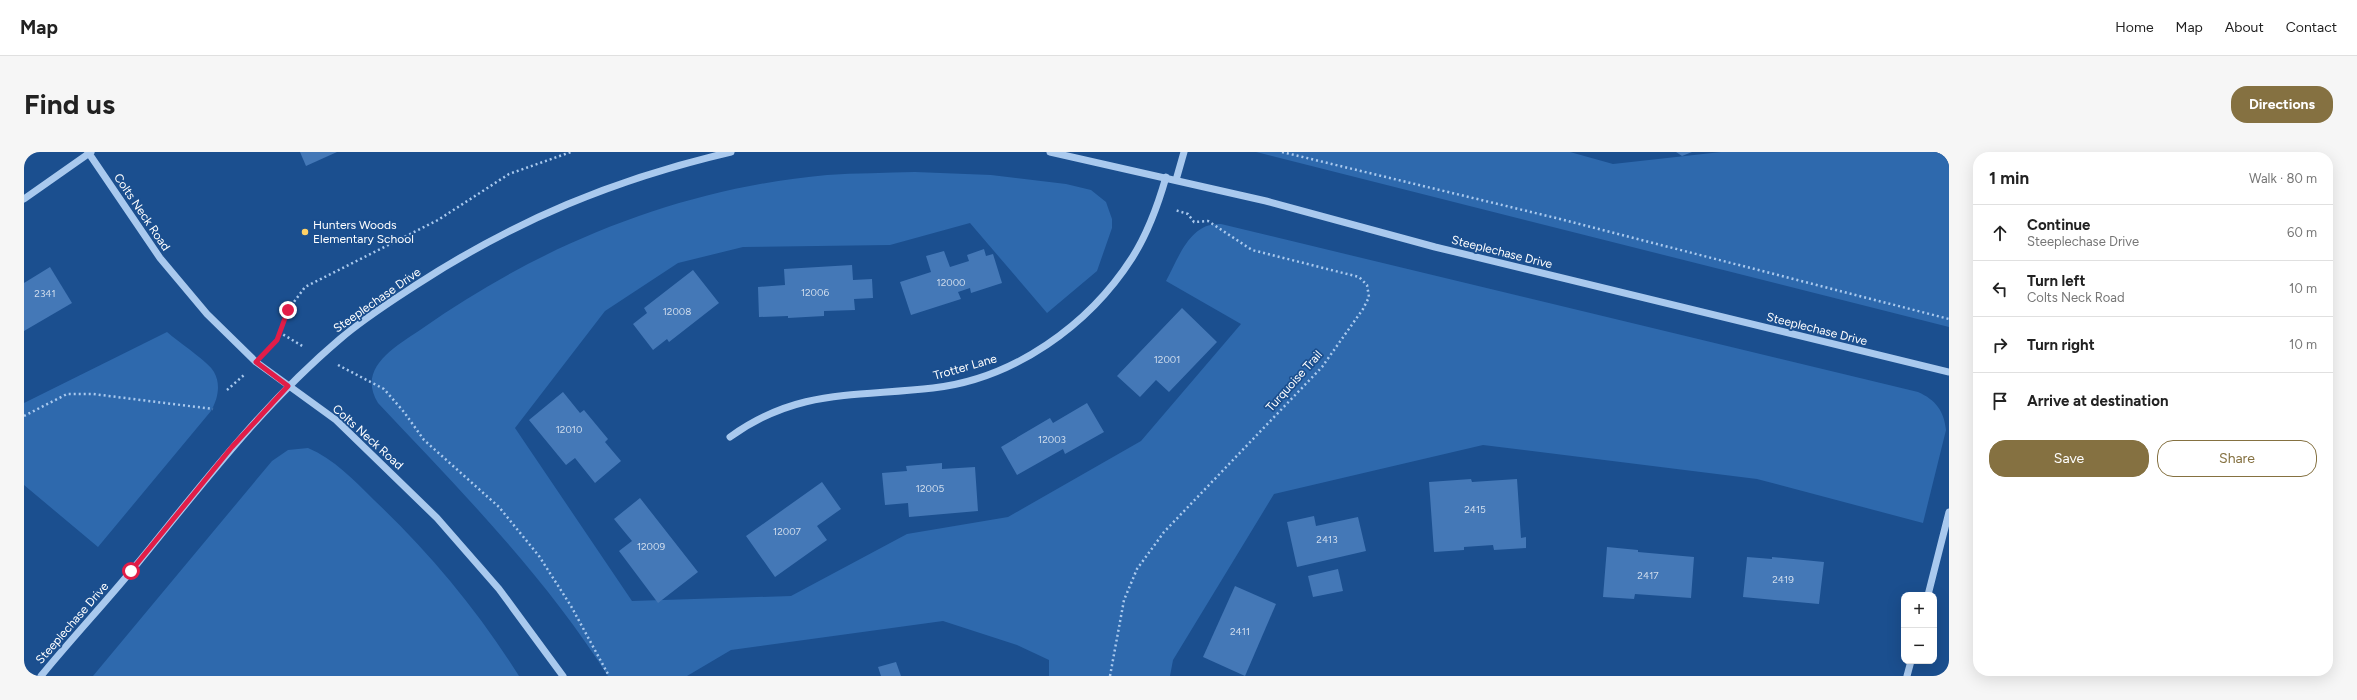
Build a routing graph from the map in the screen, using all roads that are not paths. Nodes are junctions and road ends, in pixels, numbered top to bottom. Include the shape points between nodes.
1 (89, 152) edge
2 (731, 152) edge
3 (1050, 152) edge
4 (1184, 152) edge
5 (1166, 177) junction
6 (1176, 180) junction
7 (24, 199) edge
8 (1949, 372) edge
9 (288, 386) junction
10 (730, 437) dead end
11 (1949, 512) edge
12 (1929, 592) edge
13 (1910, 664) edge
14 (41, 676) edge
15 (564, 676) edge
16 (1907, 676) edge

1 - 7 street
1 - 9 street, Colts Neck Road via 160,258 207,314 256,362
2 - 9 street, Steeplechase Drive via 672,166 598,190 513,228 459,257 375,312 340,338
3 - 5 street, Steeplechase Drive
4 - 6 street
5 - 6 street, Steeplechase Drive
5 - 10 street, Trotter Lane via 1158,205 1133,258 1104,296 1071,328 1034,353 993,373 952,385 809,400 774,411
6 - 8 street, Steeplechase Drive via 1266,201 1434,247
9 - 14 street, Steeplechase Drive via 232,447
9 - 15 street, Colts Neck Road via 336,420 437,518 500,589
11 - 12 street
13 - 16 street

